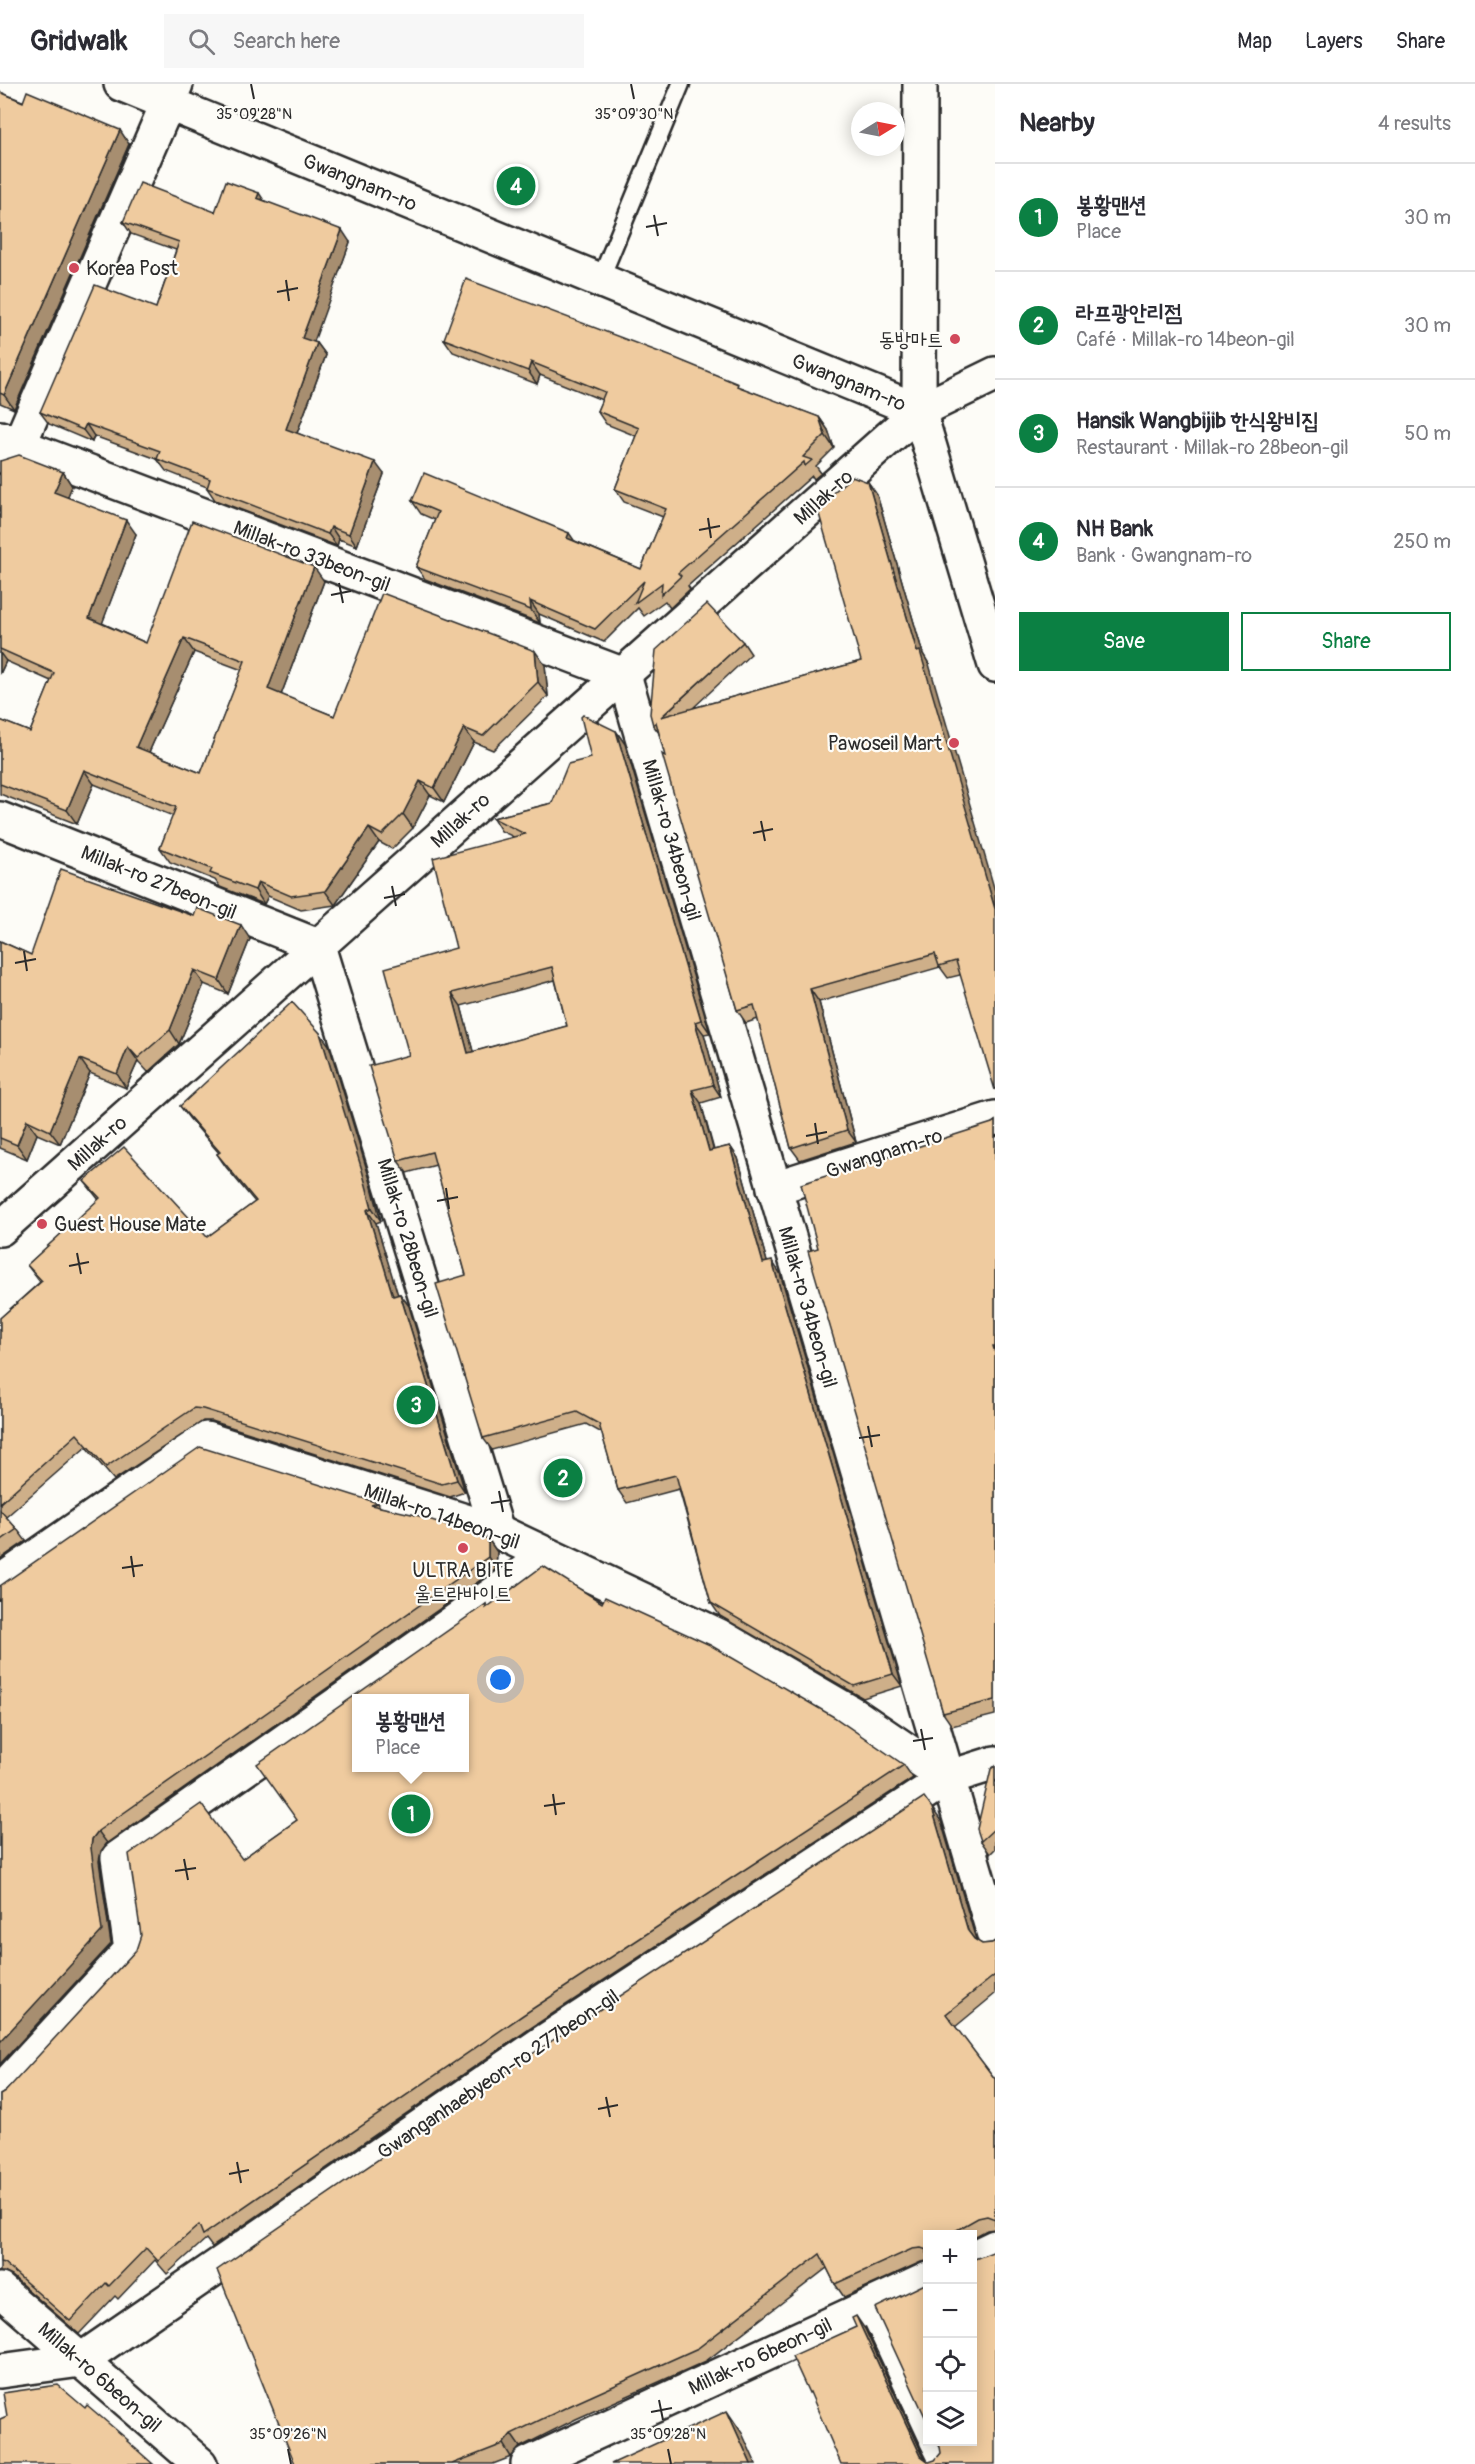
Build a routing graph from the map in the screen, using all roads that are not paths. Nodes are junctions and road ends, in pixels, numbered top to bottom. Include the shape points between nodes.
1 (121, 84) edge
2 (681, 84) edge
3 (920, 84) edge
4 (172, 94) edge
5 (600, 280) junction
6 (995, 374) edge
7 (919, 411) junction
8 (6, 446) edge
9 (995, 665) edge
10 (624, 675) junction
11 (0, 819) edge
12 (318, 946) junction
13 (995, 1118) edge
14 (774, 1188) junction
15 (4, 1221) edge
16 (498, 1531) junction
17 (548, 1556) junction
18 (0, 1582) edge
19 (995, 1763) edge
20 (947, 1778) junction
21 (995, 1938) edge
22 (0, 2092) edge
23 (995, 2247) edge
24 (977, 2256) edge
25 (923, 2280) edge
26 (0, 2290) edge
27 (866, 2307) junction
28 (81, 2360) junction
29 (0, 2371) edge
30 (923, 2430) edge
31 (930, 2446) edge
32 (200, 2464) edge
33 (528, 2464) edge
34 (939, 2464) edge

1 - 4 street, Gwangnam-ro
2 - 5 lane
3 - 7 street
4 - 5 street, Gwangnam-ro
4 - 8 street
5 - 7 street, Gwangnam-ro
6 - 7 street, Millak-ro
7 - 9 street, Gwangnam-ro
7 - 10 street, Millak-ro
8 - 10 street, Millak-ro 33beon-gil
10 - 12 street, Millak-ro
10 - 14 street, Millak-ro 34beon-gil
11 - 12 street, Millak-ro 27beon-gil
12 - 15 street, Millak-ro
12 - 16 street, Millak-ro 28beon-gil
13 - 14 street, Gwangnam-ro
14 - 20 street, Millak-ro 34beon-gil
16 - 17 street, Millak-ro 14beon-gil
16 - 18 street, Millak-ro 14beon-gil via 206,1439
17 - 20 street, Millak-ro 14beon-gil via 718,1636 853,1714
17 - 22 street via 118,1858 131,1950
19 - 20 street, Gwanganhaebyeon-ro 277beon-gil
20 - 21 street, Millak-ro 34beon-gil
20 - 28 street, Gwanganhaebyeon-ro 277beon-gil via 542,2043
23 - 24 street
25 - 27 street, Millak-ro 6beon-gil
26 - 28 street, Millak-ro 6beon-gil
27 - 30 lane
27 - 33 street, Millak-ro 6beon-gil
28 - 29 street, Gwanganhaebyeon-ro 277beon-gil
28 - 32 street, Millak-ro 6beon-gil
31 - 34 lane

